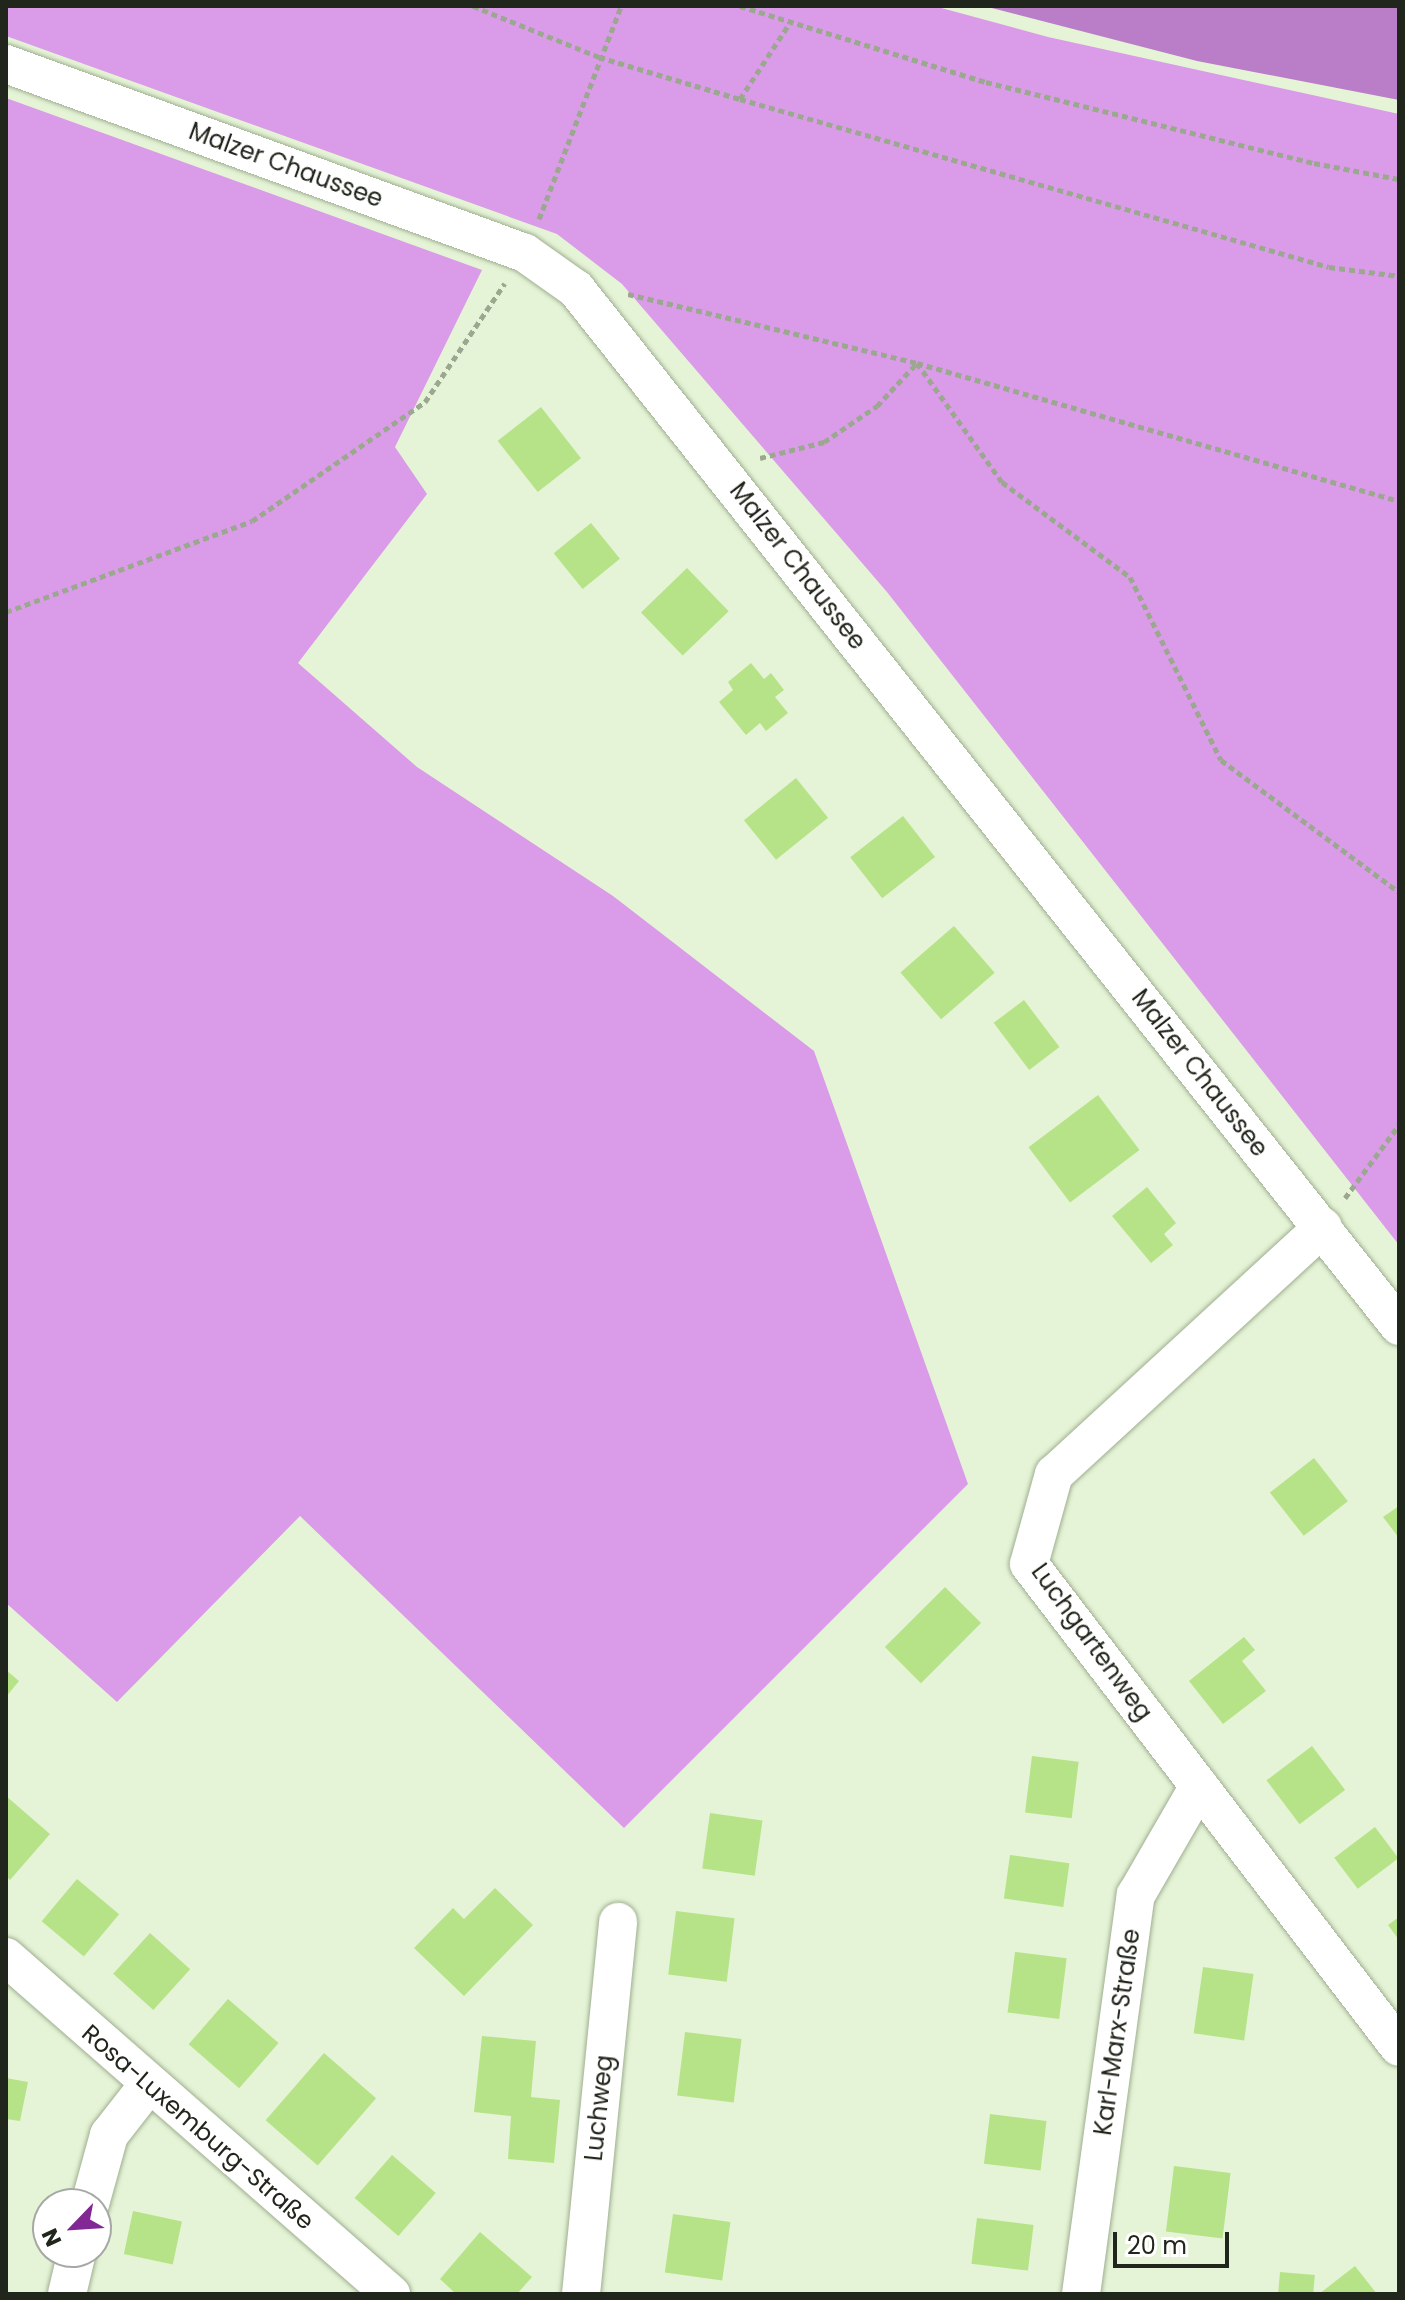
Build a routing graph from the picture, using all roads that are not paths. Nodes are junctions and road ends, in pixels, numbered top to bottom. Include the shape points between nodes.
1 (6, 64) edge
2 (1323, 1227) junction
3 (1399, 1326) edge
4 (1199, 1786) junction
5 (618, 1922) dead end
6 (6, 1957) edge
7 (1399, 2047) edge
8 (148, 2085) junction
9 (94, 2188) edge
10 (73, 2268) edge
11 (67, 2294) edge
12 (391, 2294) edge
13 (581, 2294) edge
14 (1081, 2294) edge

1 - 2 street, Malzer Chaussee via 525,253 576,289
2 - 3 street, Malzer Chaussee
2 - 4 street, Luchgartenweg via 1054,1474 1029,1564
4 - 7 street, Luchgartenweg
4 - 14 street, Karl-Marx-Straße via 1136,1895
5 - 13 street, Luchweg
6 - 8 street, Rosa-Luxemburg-Straße
8 - 9 street via 109,2135
8 - 12 street, Rosa-Luxemburg-Straße
10 - 11 street

